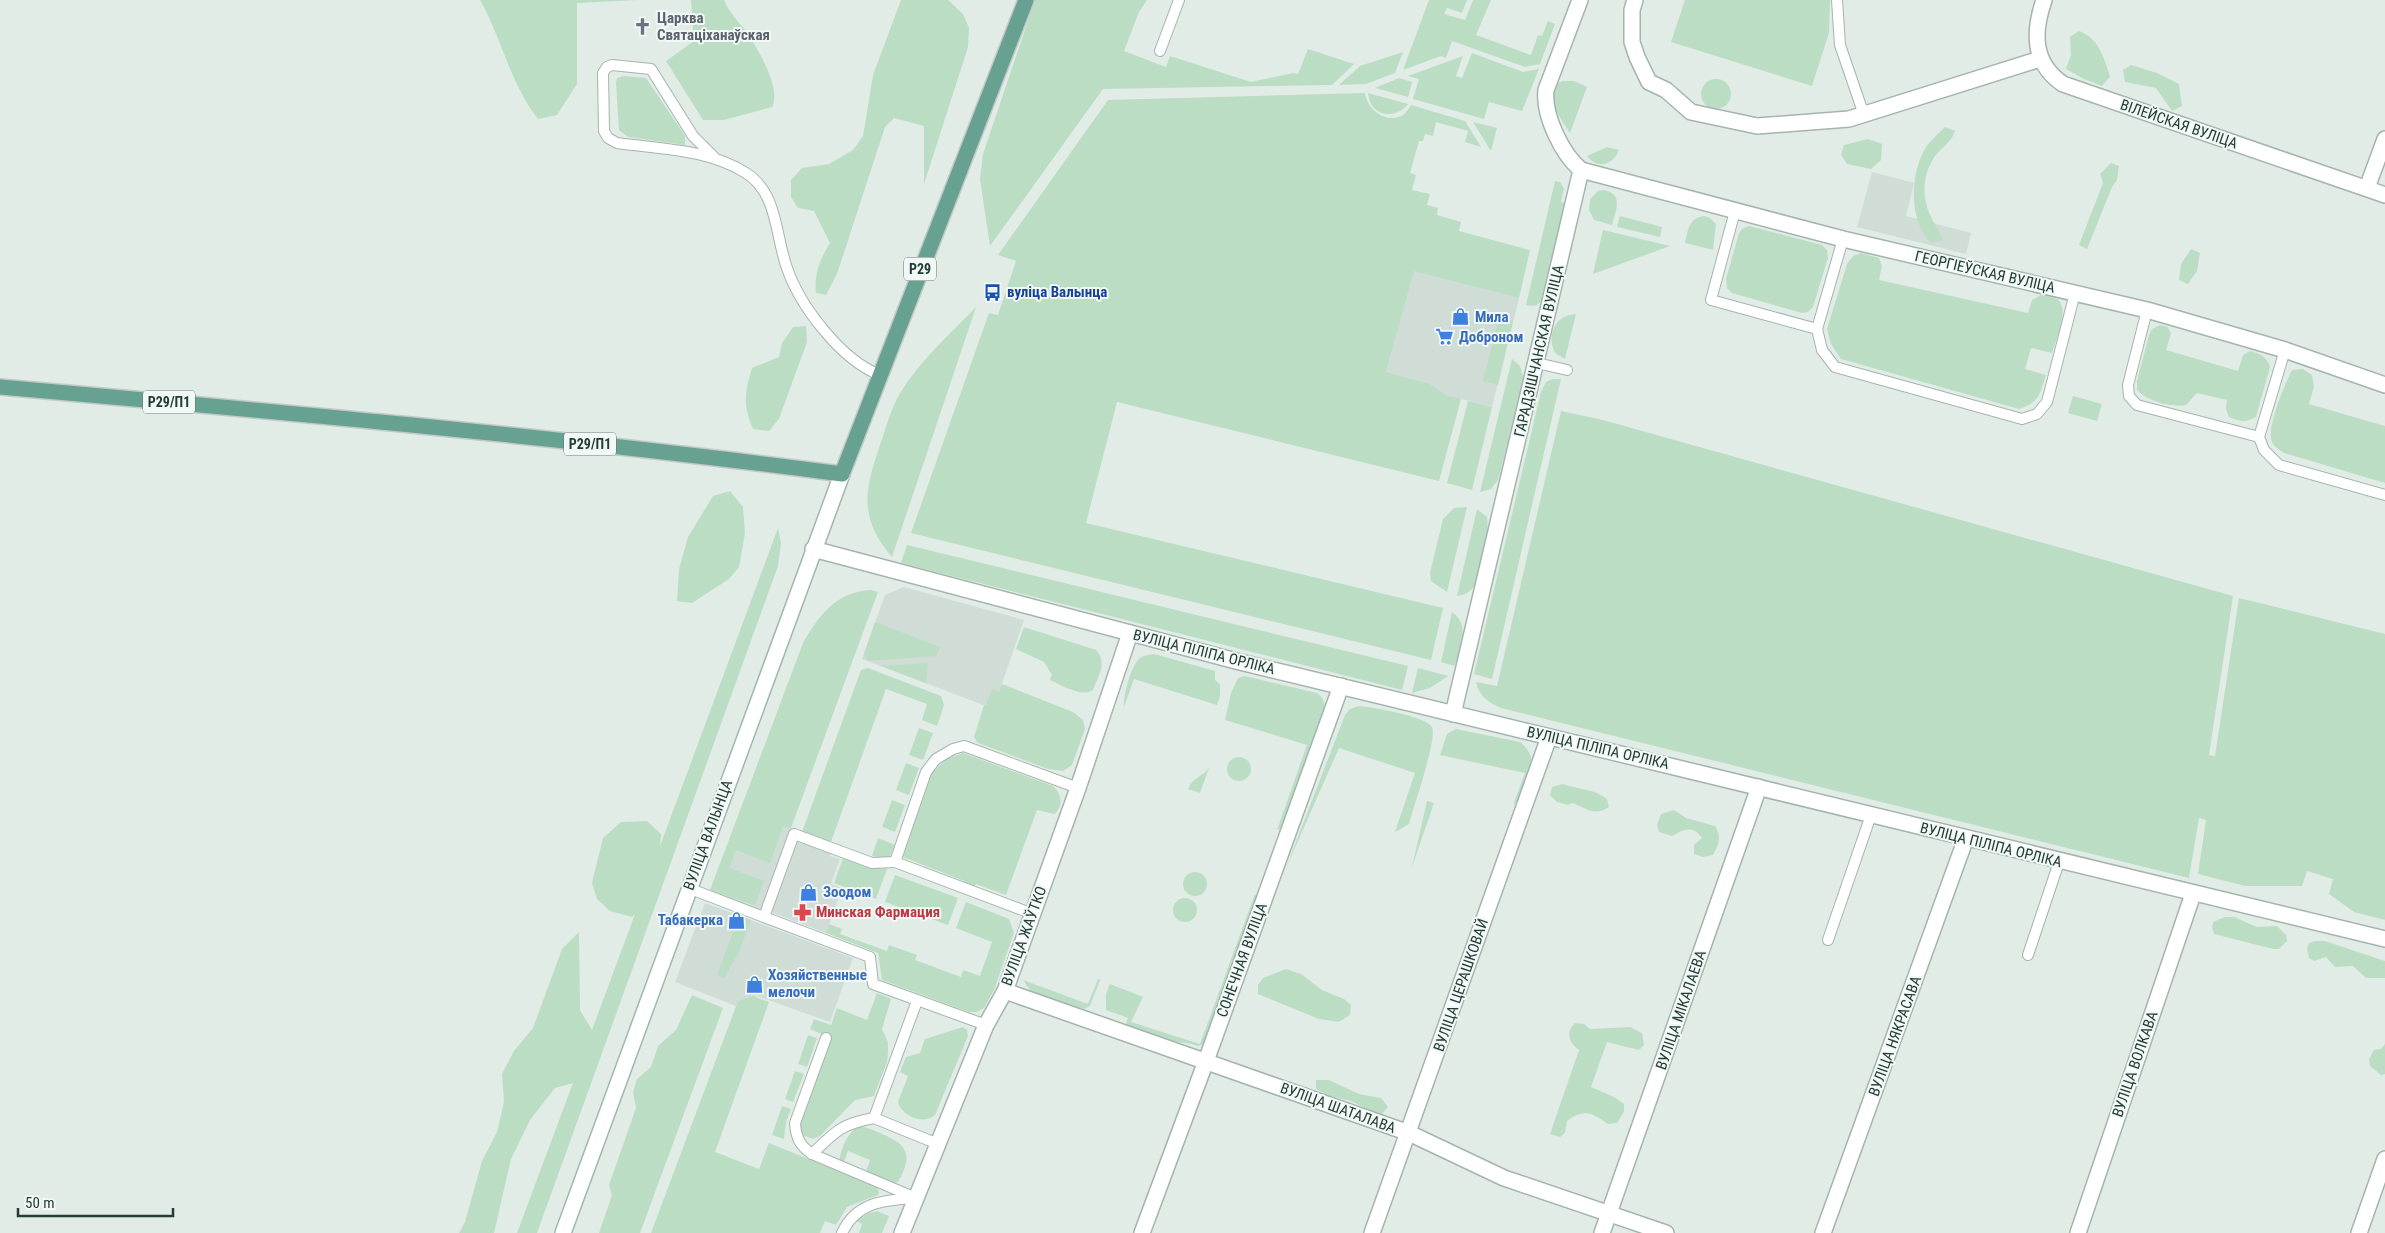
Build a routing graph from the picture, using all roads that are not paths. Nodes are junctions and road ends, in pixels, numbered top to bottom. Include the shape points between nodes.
1 (1026, 0) edge
2 (1179, 0) edge
3 (1580, 0) edge
4 (1635, 0) edge
5 (1837, 0) edge
6 (2044, 0) edge
7 (1160, 51) dead end
8 (2040, 59) junction
9 (1864, 115) junction
10 (2385, 139) edge
11 (714, 157) junction
12 (1581, 170) junction
13 (2367, 188) junction
14 (2385, 194) edge
15 (1735, 211) junction
16 (1843, 239) junction
17 (2075, 293) junction
18 (2147, 310) junction
19 (1817, 329) junction
20 (2285, 350) junction
21 (1537, 363) junction
22 (1567, 370) dead end
23 (880, 375) junction
24 (2385, 385) edge
25 (0, 387) edge
26 (2259, 437) junction
27 (842, 474) junction
28 (2385, 495) edge
29 (813, 549) junction
30 (1130, 633) junction
31 (1341, 686) junction
32 (1453, 714) junction
33 (1549, 737) junction
34 (1759, 787) junction
35 (1078, 788) junction
36 (1871, 815) junction
37 (1966, 838) junction
38 (895, 862) junction
39 (2059, 862) junction
40 (688, 888) junction
41 (2192, 894) junction
42 (1033, 914) junction
43 (764, 917) junction
44 (2385, 939) edge
45 (1828, 940) dead end
46 (2028, 955) dead end
47 (1005, 991) junction
48 (918, 1001) junction
49 (986, 1025) junction
50 (826, 1038) dead end
51 (1206, 1061) junction
52 (874, 1118) junction
53 (1409, 1133) junction
54 (938, 1144) junction
55 (812, 1154) junction
56 (2385, 1159) edge
57 (916, 1198) junction
58 (1609, 1213) junction
59 (563, 1233) edge
60 (842, 1233) edge
61 (902, 1233) edge
62 (1142, 1233) edge
63 (1372, 1233) edge
64 (1602, 1233) edge
65 (1666, 1233) edge
66 (1823, 1233) edge
67 (2078, 1233) edge
68 (2359, 1233) edge

1 - 23 main road, Р29
2 - 7 lane
3 - 12 street via 1546,90 1545,101 1550,122 1569,157
4 - 9 street via 1631,26 1637,57 1649,82 1666,90 1691,112 1757,126
5 - 9 lane via 1840,45
6 - 8 street, ВІЛЕЙСКАЯ ВУЛІЦА via 2037,21 2036,46
8 - 9 street
8 - 13 street, ВІЛЕЙСКАЯ ВУЛІЦА via 2053,77 2063,84
10 - 13 street
11 - 11 lane via 616,143 608,138 604,131 603,73 607,67 651,69 694,136
11 - 23 lane via 746,173 763,187 768,195 786,266 800,296 819,323 849,355 863,368
12 - 15 street, ГЕОРГІЕЎСКАЯ ВУЛІЦА
12 - 21 street, ГАРАДЗІШЧАНСКАЯ ВУЛІЦА
13 - 14 street, ВІЛЕЙСКАЯ ВУЛІЦА
15 - 16 street, ГЕОРГІЕЎСКАЯ ВУЛІЦА
15 - 19 lane via 1712,300
16 - 17 street, ГЕОРГІЕЎСКАЯ ВУЛІЦА
16 - 19 lane
17 - 18 street, ГЕОРГІЕЎСКАЯ ВУЛІЦА
17 - 19 lane via 2047,402 2037,414 2022,419 1835,368 1822,350
18 - 20 street, ГЕОРГІЕЎСКАЯ ВУЛІЦА
18 - 26 lane via 2128,385 2129,396 2137,405
20 - 24 street, ГЕОРГІЕЎСКАЯ ВУЛІЦА
20 - 26 lane
21 - 22 lane
21 - 32 street, ГАРАДЗІШЧАНСКАЯ ВУЛІЦА
23 - 27 main road, Р29
25 - 27 main road, Р29/П1 via 368,420
26 - 28 lane via 2264,450 2279,465
27 - 29 street, Р29
29 - 30 street, ВУЛІЦА ПІЛІПА ОРЛІКА
29 - 40 street, ВУЛІЦА ВАЛЫНЦА / Р29
30 - 31 street, ВУЛІЦА ПІЛІПА ОРЛІКА
30 - 35 street, ВУЛІЦА ЖАЎТКО
31 - 32 street, ВУЛІЦА ПІЛІПА ОРЛІКА
31 - 51 street, СОНЕЧНАЯ ВУЛІЦА
32 - 33 street, ВУЛІЦА ПІЛІПА ОРЛІКА
33 - 34 street, ВУЛІЦА ПІЛІПА ОРЛІКА
33 - 53 street, ВУЛІЦА ЦЕРАШКОВАЙ
34 - 36 street, ВУЛІЦА ПІЛІПА ОРЛІКА
34 - 58 street, ВУЛІЦА МІКАЛАЕВА
35 - 38 lane via 964,746 953,749 936,759 926,772
35 - 42 street, ВУЛІЦА ЖАЎТКО
36 - 37 street, ВУЛІЦА ПІЛІПА ОРЛІКА
36 - 45 lane
37 - 39 street, ВУЛІЦА ПІЛІПА ОРЛІКА
37 - 66 street, ВУЛІЦА НЯКРАСАВА
38 - 42 lane
38 - 43 lane via 872,863 794,834
39 - 41 street, ВУЛІЦА ПІЛІПА ОРЛІКА
39 - 46 lane
40 - 43 lane
40 - 59 street, ВУЛІЦА ВАЛЫНЦА / Р29
41 - 44 street, ВУЛІЦА ПІЛІПА ОРЛІКА
41 - 67 street, ВУЛІЦА ВОЛКАВА
42 - 47 street, ВУЛІЦА ЖАЎТКО
43 - 48 lane via 870,957 873,984
47 - 49 street, ВУЛІЦА ЖАЎТКО
47 - 51 street, ВУЛІЦА ШАТАЛАВА
48 - 49 lane
48 - 52 lane
49 - 54 street, ВУЛІЦА ЖАЎТКО
50 - 55 lane via 795,1123 796,1136 802,1147
51 - 53 street, ВУЛІЦА ШАТАЛАВА
51 - 62 street, СОНЕЧНАЯ ВУЛІЦА
52 - 54 lane
52 - 55 lane via 850,1122
53 - 58 street, ВУЛІЦА ШАТАЛАВА via 1504,1178
53 - 63 street, ВУЛІЦА ЦЕРАШКОВАЙ
54 - 57 street, ВУЛІЦА ЖАЎТКО
55 - 57 lane
56 - 68 street
57 - 60 lane via 888,1200 855,1212
57 - 61 street, ВУЛІЦА ЖАЎТКО
58 - 64 street, ВУЛІЦА МІКАЛАЕВА
58 - 65 street, ВУЛІЦА ШАТАЛАВА

